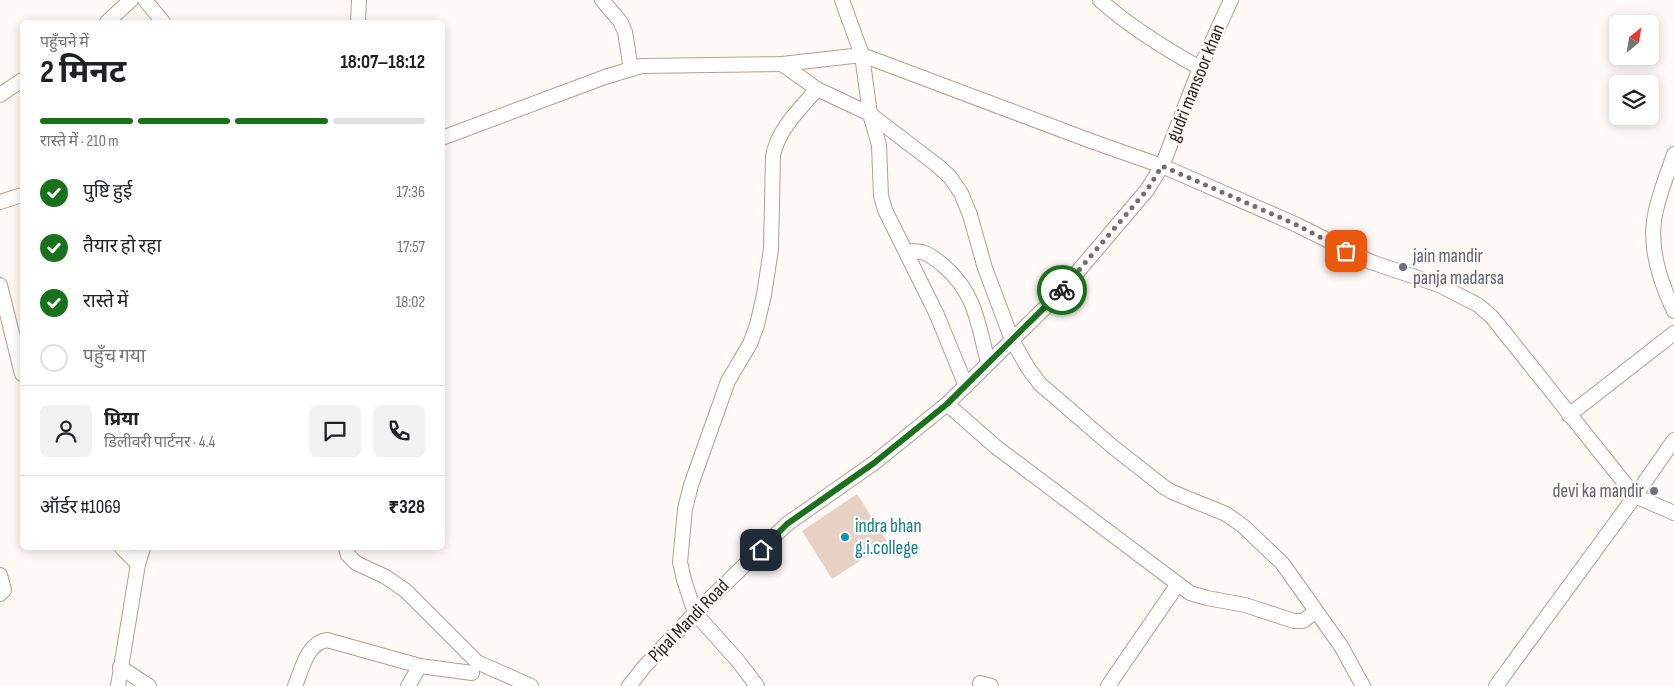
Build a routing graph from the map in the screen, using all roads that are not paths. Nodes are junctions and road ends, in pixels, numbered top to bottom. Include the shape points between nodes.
1 (131, 0) edge
2 (145, 0) edge
3 (359, 0) edge
4 (602, 0) edge
5 (842, 0) edge
6 (1100, 0) edge
7 (1231, 0) edge
8 (109, 20) edge
9 (162, 20) edge
10 (358, 20) edge
11 (862, 55) junction
12 (782, 64) junction
13 (1200, 68) junction
14 (631, 69) junction
15 (20, 81) edge
16 (817, 89) junction
17 (0, 95) edge
18 (870, 114) junction
19 (445, 137) edge
20 (1674, 154) edge
21 (1162, 166) junction
22 (20, 196) edge
23 (0, 202) edge
24 (906, 251) junction
25 (0, 285) edge
26 (1674, 311) edge
27 (1674, 333) edge
28 (1012, 340) junction
29 (988, 363) junction
30 (20, 366) edge
31 (966, 386) junction
32 (947, 404) junction
33 (1569, 415) junction
34 (1674, 440) edge
35 (1636, 496) junction
36 (1674, 514) edge
37 (124, 550) edge
38 (142, 550) edge
39 (347, 550) edge
40 (138, 564) junction
41 (0, 575) edge
42 (1178, 584) junction
43 (0, 594) edge
44 (1316, 611) junction
45 (695, 613) junction
46 (420, 666) junction
47 (120, 667) junction
48 (472, 674) edge
49 (118, 686) edge
50 (149, 686) edge
51 (295, 686) edge
52 (408, 686) edge
53 (531, 686) edge
54 (629, 686) edge
55 (757, 686) edge
56 (1108, 686) edge
57 (1363, 686) edge
58 (1496, 686) edge

1 - 8 street
2 - 9 street
3 - 10 street
4 - 14 street via 625,32
5 - 11 street
6 - 13 street via 1161,46
7 - 13 street, gudri mansoor khan
11 - 12 street
11 - 18 street
11 - 21 street
12 - 14 street via 671,65
12 - 16 street
13 - 21 street, gudri mansoor khan
14 - 19 street
15 - 17 street
16 - 18 street
16 - 45 street via 775,143 771,249 757,325 750,344 728,381 691,485 680,562
18 - 24 street via 879,145 884,210
18 - 28 street via 938,166 961,193
20 - 26 street via 1654,223 1655,259 1663,289
21 - 28 street, Pipal Mandi Road via 1147,190 1058,295
21 - 33 street via 1295,224 1371,262 1439,285 1478,305 1492,317
22 - 23 street
24 - 29 street via 935,258 963,286 973,304
24 - 31 street
25 - 30 street
27 - 33 street
28 - 29 street, Pipal Mandi Road
28 - 44 street via 1040,384 1113,447 1164,487 1226,514 1254,536 1282,563
29 - 31 street, Pipal Mandi Road
31 - 32 street, Pipal Mandi Road
32 - 42 street via 996,447
32 - 45 street, Pipal Mandi Road via 874,463 787,524
33 - 35 street
34 - 35 street
35 - 36 street
35 - 58 street
37 - 40 street
38 - 40 street
39 - 48 street via 356,563 406,591
40 - 47 street
41 - 43 street via 4,590
42 - 44 street via 1198,596 1245,605 1294,621 1303,622
42 - 56 street
44 - 57 street via 1341,646
45 - 54 street, Pipal Mandi Road
45 - 55 street
46 - 48 street
46 - 51 street via 327,640 320,641 313,646
46 - 52 street
47 - 49 street
47 - 50 street
48 - 53 street

